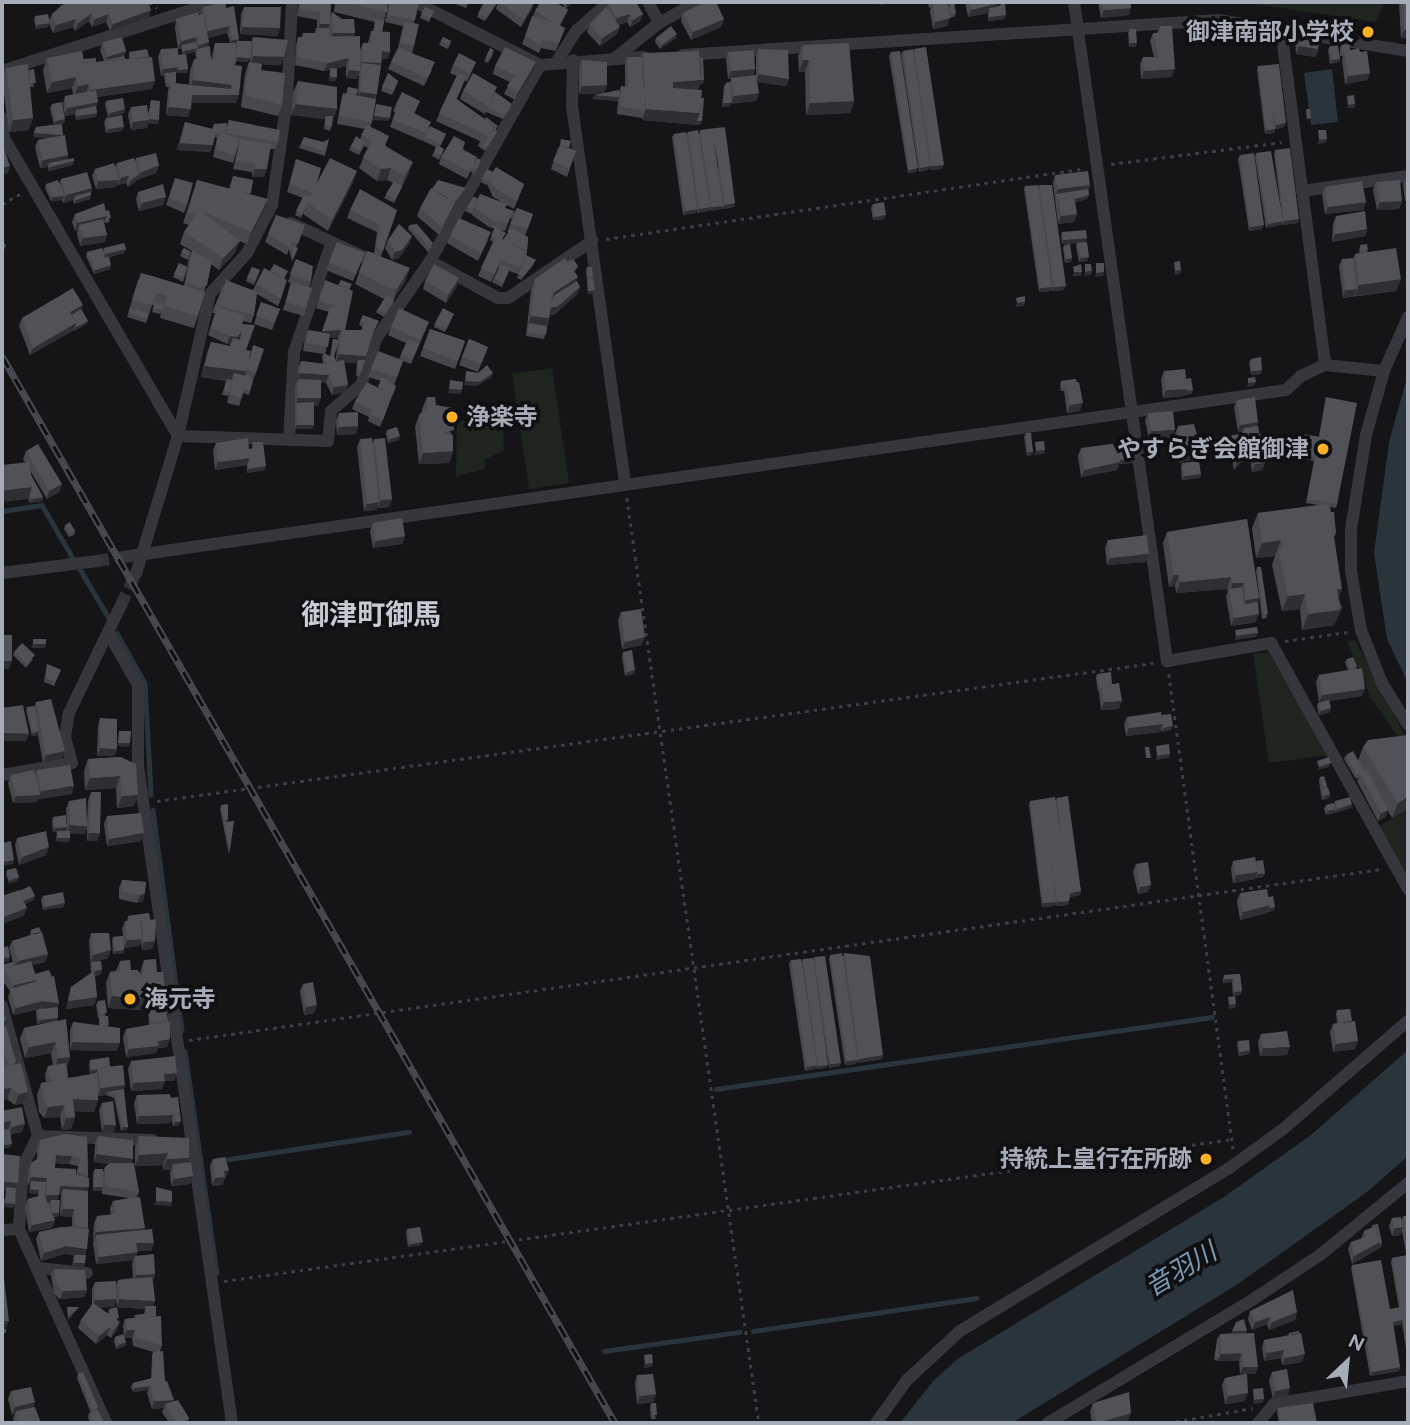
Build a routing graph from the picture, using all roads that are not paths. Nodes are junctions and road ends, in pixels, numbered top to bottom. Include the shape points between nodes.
1 (215, 2) edge
2 (292, 2) edge
3 (415, 2) edge
4 (609, 2) edge
5 (648, 2) edge
6 (697, 2) edge
7 (1074, 2) edge
8 (659, 23) junction
9 (1078, 29) junction
10 (1281, 29) junction
11 (1408, 51) edge
12 (668, 55) edge
13 (655, 57) edge
14 (614, 59) junction
15 (573, 60) junction
16 (556, 63) junction
17 (540, 65) junction
18 (2, 71) edge
19 (2, 118) edge
20 (1408, 176) edge
21 (1302, 191) junction
22 (268, 216) junction
23 (592, 241) junction
24 (331, 244) junction
25 (430, 261) junction
26 (403, 273) junction
27 (1408, 317) edge
28 (1325, 365) junction
29 (1384, 371) junction
30 (1133, 413) junction
31 (178, 436) junction
32 (289, 440) junction
33 (625, 484) junction
34 (139, 554) junction
35 (123, 557) tunnel mouth
36 (97, 561) tunnel mouth
37 (2, 573) edge
38 (136, 574) tunnel mouth
39 (121, 605) tunnel mouth
40 (109, 634) junction
41 (1408, 725) edge
42 (88, 762) edge
43 (72, 764) junction
44 (125, 764) edge
45 (138, 766) junction
46 (2, 775) edge
47 (1408, 889) edge
48 (2, 1006) edge
49 (1408, 1021) edge
50 (38, 1136) junction
51 (179, 1141) junction
52 (1408, 1183) edge
53 (19, 1229) junction
54 (2, 1230) edge
55 (39, 1268) junction
56 (87, 1273) edge
57 (1408, 1381) edge
58 (106, 1423) edge
59 (232, 1423) edge
60 (876, 1423) edge
61 (1048, 1423) edge
62 (1258, 1423) edge

1 - 18 street
2 - 22 street via 287,99
3 - 17 street
4 - 16 street via 577,30
5 - 8 street
6 - 8 street
7 - 9 street
8 - 14 street
9 - 10 street via 1218,20
9 - 12 street
9 - 30 street
10 - 11 street
10 - 21 street
13 - 14 street
14 - 15 street
15 - 16 street
15 - 23 street via 572,106
16 - 17 street
17 - 25 street
19 - 31 street via 4,138
20 - 21 street
21 - 28 street
22 - 24 street via 302,227
22 - 31 street via 247,253 210,294
23 - 25 street via 508,298 498,298
23 - 33 street
24 - 26 street
24 - 32 street via 294,352
25 - 26 street
26 - 32 street via 361,385 331,411 328,441
27 - 29 street
28 - 29 street
28 - 30 street via 1301,376 1286,390
29 - 41 street via 1366,435 1351,530 1351,571 1361,630 1382,683
30 - 33 street
30 - 47 street via 1167,661 1271,643
31 - 32 street
31 - 34 street
33 - 34 street
34 - 35 street
34 - 38 street
36 - 37 street
39 - 40 street
40 - 43 street via 69,713 65,737
40 - 45 street via 138,685
42 - 43 street
43 - 46 street
44 - 45 street
45 - 51 street via 178,1042
48 - 50 street
49 - 60 street via 1301,1115 1232,1167 960,1331 907,1380
50 - 51 street
50 - 53 street via 23,1165
51 - 59 street via 212,1283
52 - 61 street via 1320,1255
53 - 54 street
53 - 55 street
55 - 56 street
55 - 58 street
57 - 62 street via 1274,1404

